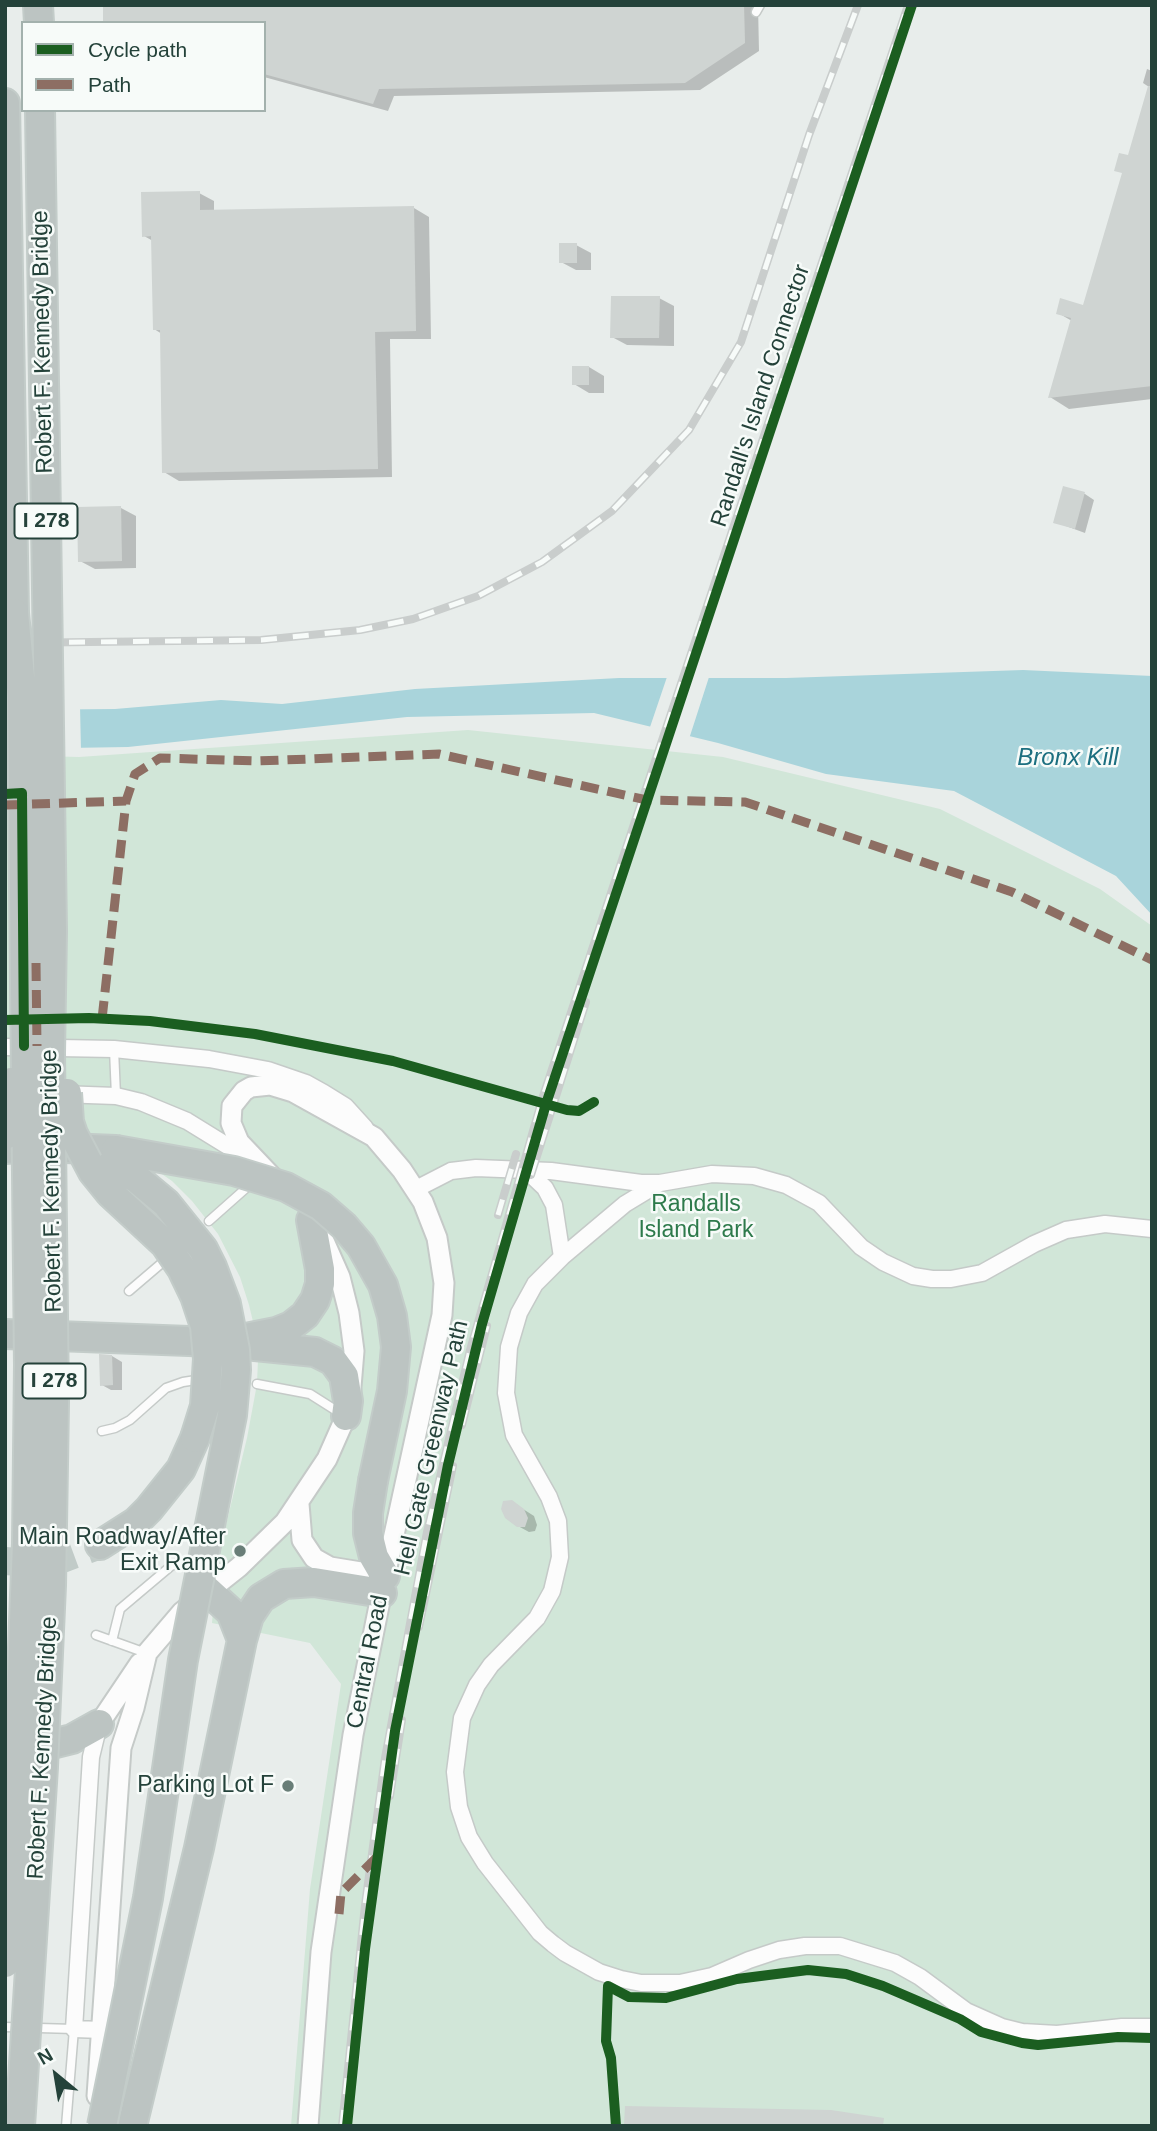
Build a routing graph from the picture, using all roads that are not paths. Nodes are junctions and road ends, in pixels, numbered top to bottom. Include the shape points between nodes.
1 (5, 103) edge
2 (40, 112) edge
3 (14, 612) junction
4 (52, 931) junction
5 (5, 1047) edge
6 (114, 1049) junction
7 (5, 1095) edge
8 (116, 1096) junction
9 (5, 1135) edge
10 (374, 1137) junction
11 (5, 1149) edge
12 (113, 1157) junction
13 (526, 1170) junction
14 (265, 1171) junction
15 (660, 1183) junction
16 (416, 1189) junction
17 (311, 1220) junction
18 (209, 1221) dead end
19 (1152, 1229) edge
20 (562, 1257) junction
21 (163, 1262) dead end
22 (129, 1291) dead end
23 (5, 1334) edge
24 (215, 1342) junction
25 (196, 1380) dead end
26 (257, 1384) dead end
27 (345, 1416) junction
28 (102, 1431) dead end
29 (299, 1504) junction
30 (100, 1545) tunnel mouth
31 (235, 1570) junction
32 (383, 1585) junction
33 (208, 1591) junction
34 (96, 1635) dead end
35 (242, 1640) junction
36 (112, 1641) junction
37 (147, 1653) junction
38 (99, 1724) junction
39 (5, 1736) edge
40 (5, 1964) edge
41 (5, 2027) edge
42 (1152, 2027) edge
43 (74, 2029) junction
44 (102, 2030) junction
45 (20, 2126) edge
46 (66, 2126) edge
47 (94, 2126) edge
48 (102, 2126) edge
49 (132, 2126) edge
50 (308, 2126) edge

1 - 3 highway, Robert F. Kennedy Bridge / I 278
2 - 4 highway, Robert F. Kennedy Bridge / I 278, bridge
3 - 9 highway, bridge via 6,699 11,1098
3 - 40 highway, Robert F. Kennedy Bridge / I 278, bridge via 22,697 29,1365 21,1701
4 - 30 highway, bridge via 66,1056 67,1111 73,1134 101,1183 164,1244 182,1269 201,1311 208,1359 205,1406 181,1469 136,1522
4 - 45 highway, Robert F. Kennedy Bridge / I 278, bridge via 51,1560 40,1831
5 - 6 street
6 - 8 lane
6 - 10 street via 209,1059 288,1076 345,1106
7 - 8 street
8 - 14 street via 187,1121
10 - 14 street via 293,1092 270,1085 251,1087 232,1106 231,1123 239,1142
10 - 16 street, Central Road
11 - 12 highway via 40,1147
12 - 32 highway, bridge via 224,1169 286,1186 334,1216 360,1246 383,1285 396,1347 368,1513 368,1533
12 - 48 highway, bridge via 179,1217 203,1250 226,1304 236,1370 232,1415 183,1660 148,1898
13 - 15 street
13 - 16 street via 462,1169
13 - 20 street via 545,1188 554,1205
14 - 17 street
14 - 18 lane
15 - 19 street via 733,1173 786,1185 819,1203 861,1247 883,1262 932,1279 982,1273 1066,1230 1105,1224
15 - 20 street via 625,1204
16 - 32 street, Central Road via 437,1238 444,1300
17 - 24 highway via 320,1276 318,1292 305,1315 276,1332
17 - 27 street via 334,1261 349,1313 354,1368
20 - 42 street via 535,1283 519,1313 509,1348 506,1393 514,1435 558,1521 558,1574 537,1618 477,1685 462,1718 456,1753 462,1821 492,1873 553,1944 591,1968 621,1979 687,1982 779,1950 840,1946 895,1963 966,2011 1002,2028 1057,2034
21 - 22 lane
23 - 24 highway
24 - 27 highway via 324,1355 344,1376 348,1393
25 - 28 lane via 166,1388 123,1424
26 - 27 lane via 310,1394
27 - 29 street via 327,1458
29 - 31 street via 270,1539
29 - 32 street via 302,1540 314,1558
31 - 33 street
31 - 36 lane via 181,1562 171,1566 120,1609
32 - 35 highway via 284,1584 257,1602
32 - 50 street, Central Road via 335,1848
33 - 35 highway via 231,1612
33 - 37 street via 182,1612
34 - 36 lane
35 - 49 highway via 190,1889
36 - 37 lane
37 - 38 street
37 - 44 street via 121,1748
38 - 39 highway via 52,1744 30,1744
38 - 43 street via 91,1757
41 - 43 lane
43 - 44 street
43 - 46 lane
44 - 47 street

